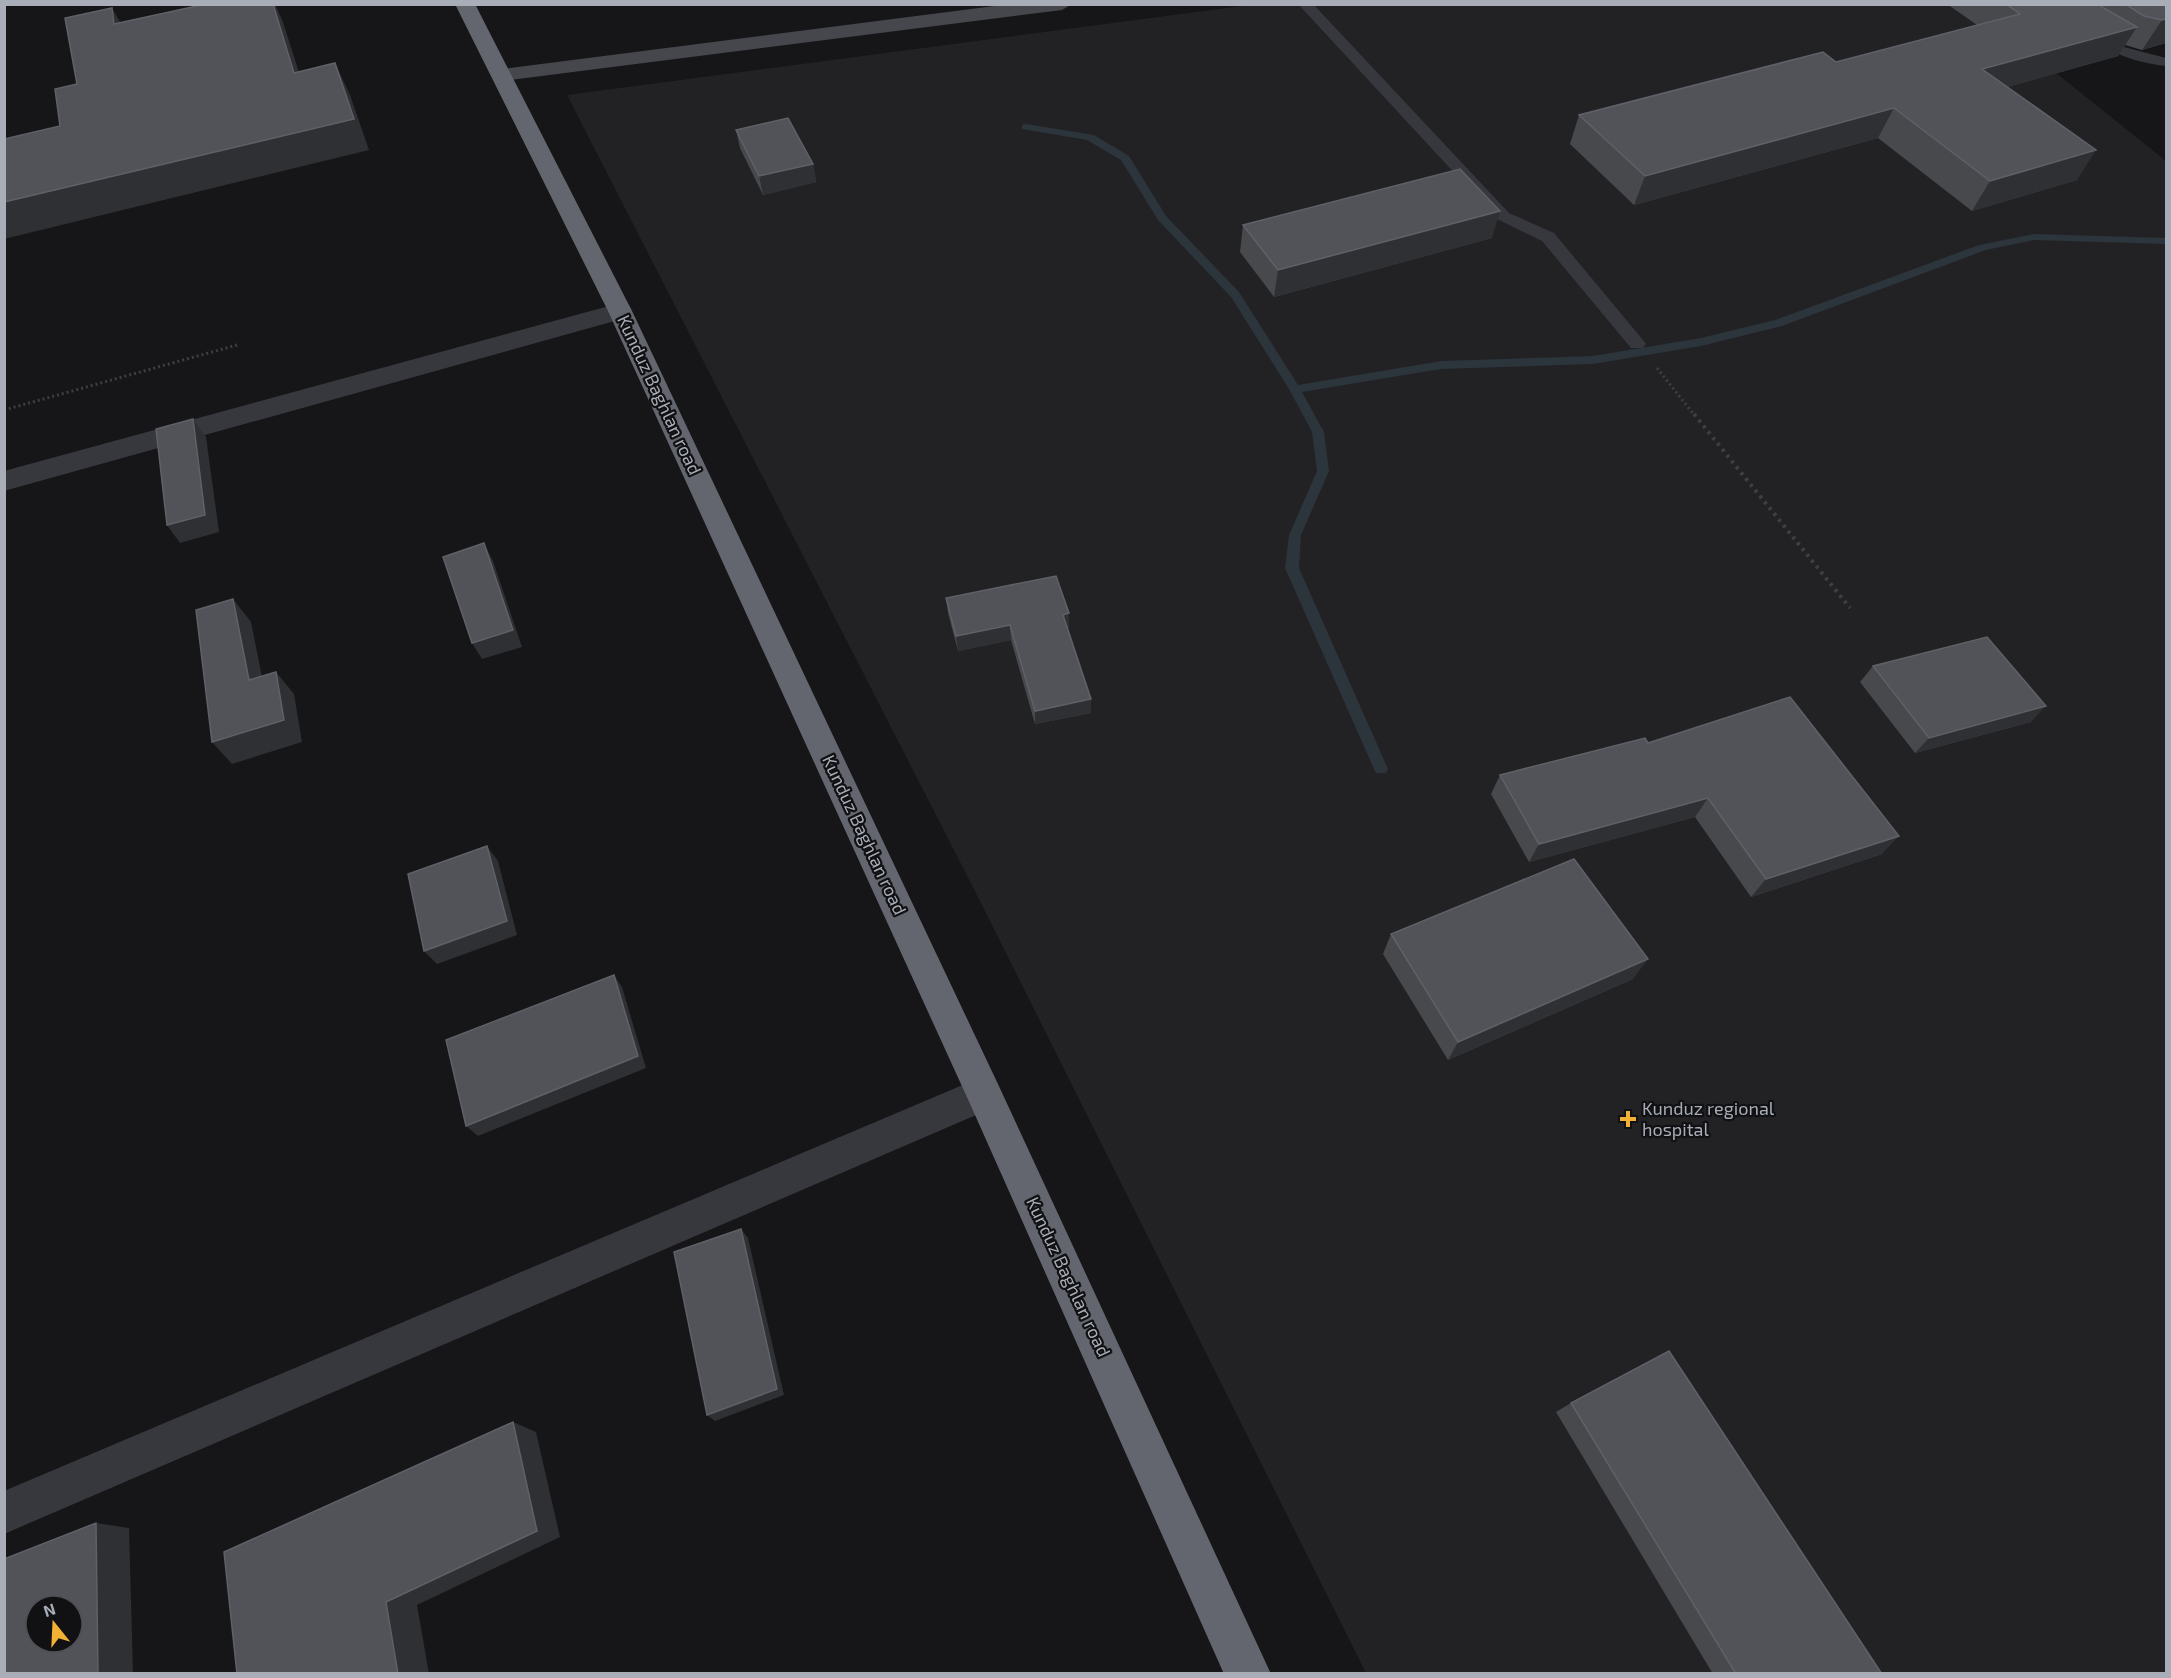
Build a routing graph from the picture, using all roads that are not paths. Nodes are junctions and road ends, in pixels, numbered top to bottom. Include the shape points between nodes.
1 (465, 4) edge
2 (1062, 4) edge
3 (1305, 4) edge
4 (2055, 4) edge
5 (2166, 62) edge
6 (501, 75) junction
7 (620, 310) junction
8 (1638, 344) dead end
9 (4, 481) edge
10 (984, 1094) junction
11 (4, 1513) edge
12 (1248, 1674) edge

1 - 6 highway, Kunduz Baghlan road
2 - 6 street
3 - 8 lane via 1503,216 1548,237
4 - 5 lane via 2106,45 2142,60
6 - 7 highway, Kunduz Baghlan road
7 - 9 street
7 - 10 highway, Kunduz Baghlan road
10 - 11 street
10 - 12 highway, Kunduz Baghlan road

